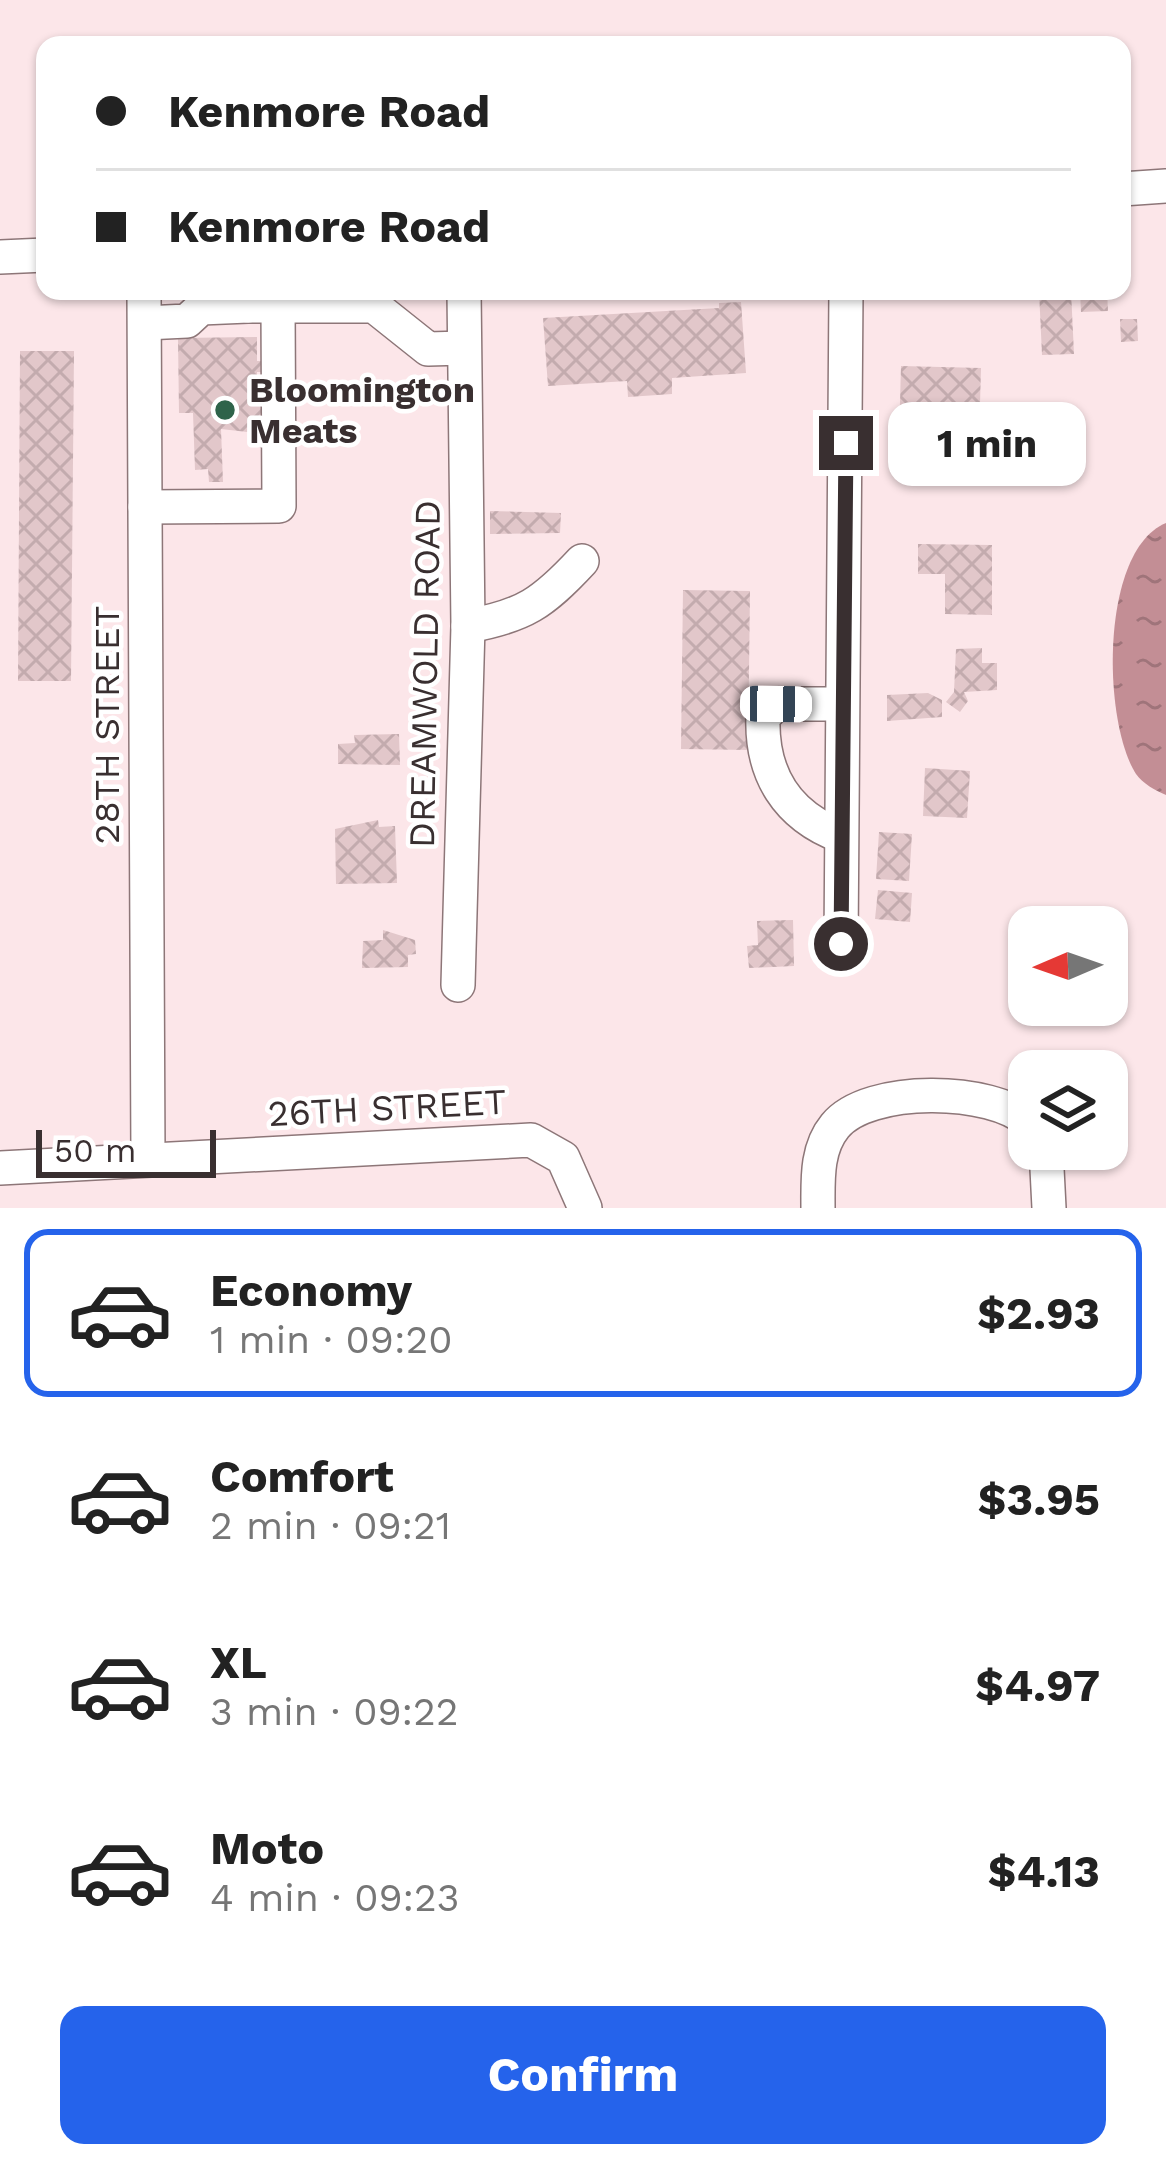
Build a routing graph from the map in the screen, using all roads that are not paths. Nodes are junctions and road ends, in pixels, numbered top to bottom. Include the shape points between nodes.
1 (1166, 186) edge
2 (1131, 188) edge
3 (36, 255) edge
4 (0, 257) edge
5 (464, 300) edge
6 (846, 300) edge
7 (258, 301) edge
8 (144, 307) edge
9 (464, 348) junction
10 (145, 507) junction
11 (581, 561) dead end
12 (468, 626) junction
13 (842, 704) junction
14 (841, 836) junction
15 (841, 944) dead end
16 (458, 985) dead end
17 (1008, 1108) edge
18 (148, 1159) junction
19 (0, 1168) edge
20 (1047, 1170) edge
21 (585, 1208) edge
22 (818, 1208) edge
23 (1049, 1208) edge

1 - 2 street
3 - 4 street
5 - 9 street, DREAMWOLD ROAD
6 - 13 street
7 - 8 street via 201,308 187,321
7 - 9 street via 374,306 428,349
7 - 10 street via 279,506
8 - 10 street, 28TH STREET
9 - 12 street, DREAMWOLD ROAD
10 - 18 street, 28TH STREET
11 - 12 street via 549,596 513,618
12 - 16 street, DREAMWOLD ROAD
13 - 14 street
13 - 14 street via 776,704 763,717 762,740 764,761 790,806 807,824
14 - 15 street
17 - 22 street via 970,1096 855,1109 825,1142
18 - 19 street, 26TH STREET
18 - 21 street, 26TH STREET via 531,1140 572,1171
20 - 23 street

